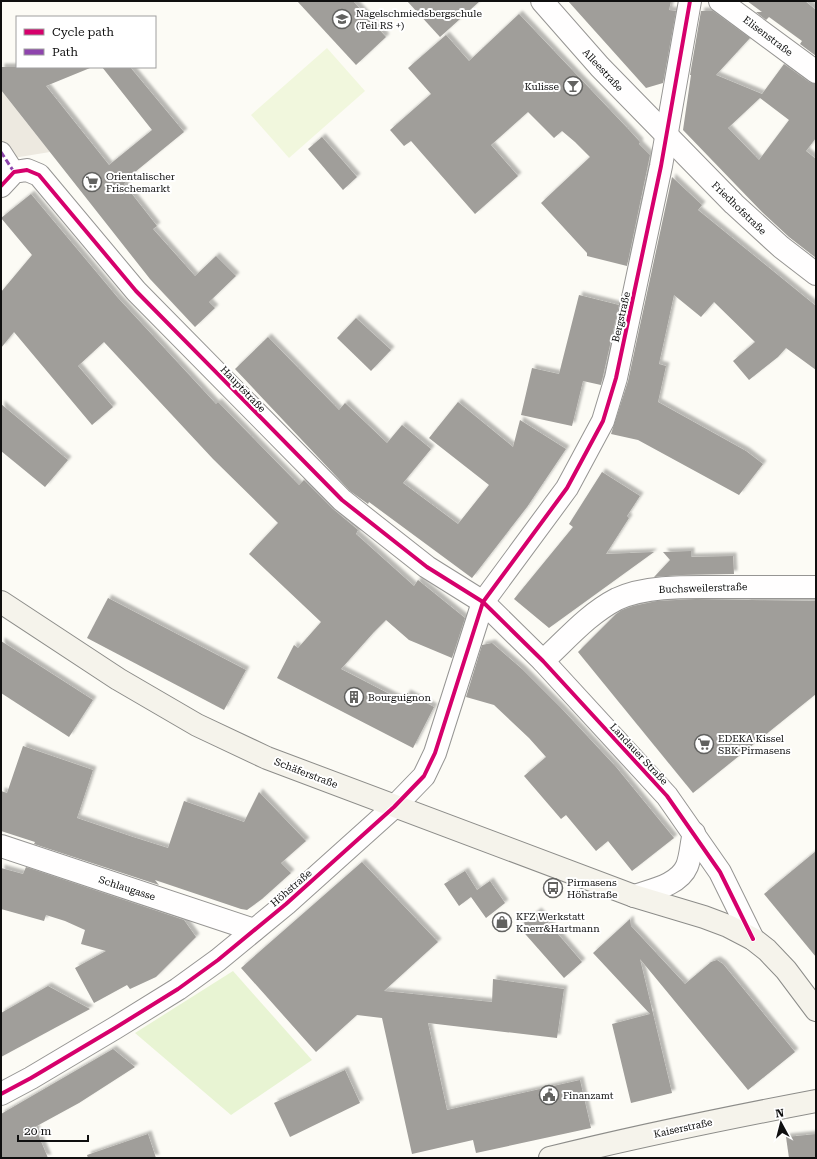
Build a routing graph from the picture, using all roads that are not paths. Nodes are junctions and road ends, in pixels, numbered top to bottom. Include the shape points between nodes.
1 (542, 1) edge
2 (690, 1) edge
3 (720, 1) edge
4 (816, 72) edge
5 (667, 137) junction
6 (1, 152) edge
7 (7, 179) edge
8 (816, 274) edge
9 (816, 586) edge
10 (1, 602) edge
11 (483, 602) junction
12 (543, 661) junction
13 (394, 807) junction
14 (694, 833) junction
15 (1, 846) edge
16 (634, 896) junction
17 (254, 930) junction
18 (753, 939) junction
19 (816, 1010) edge
20 (1, 1094) edge
21 (816, 1101) edge
22 (590, 1153) edge
23 (550, 1158) edge

1 - 5 street, Alleestraße
2 - 5 street, Bergstraße
3 - 4 street, Elisenstraße
5 - 8 street, Friedhofstraße via 746,215
5 - 11 street, Bergstraße via 617,370 603,421 567,488
6 - 7 street, Hauptstraße
7 - 11 street, Hauptstraße via 27,170 39,175 136,291 342,500 427,567
9 - 12 street, Buchsweilerstraße via 687,587 636,593 619,599 594,615 568,635
10 - 13 main road, Schäferstraße via 118,679 197,725 267,758
11 - 12 street, Landauer Straße
11 - 13 street, Höhstraße via 435,754 424,776
12 - 14 street, Landauer Straße via 667,796
13 - 16 main road, Schäferstraße
13 - 17 street, Höhstraße
14 - 16 street via 688,863 680,877
14 - 18 street, Landauer Straße via 720,872
15 - 17 street, Schlaugasse
16 - 18 main road, Landauer Straße via 704,917
17 - 20 street, Höhstraße via 178,989
18 - 19 main road, Landauer Straße via 786,970
21 - 22 main road, Kaiserstraße via 742,1115
22 - 23 main road, Kaiserstraße

